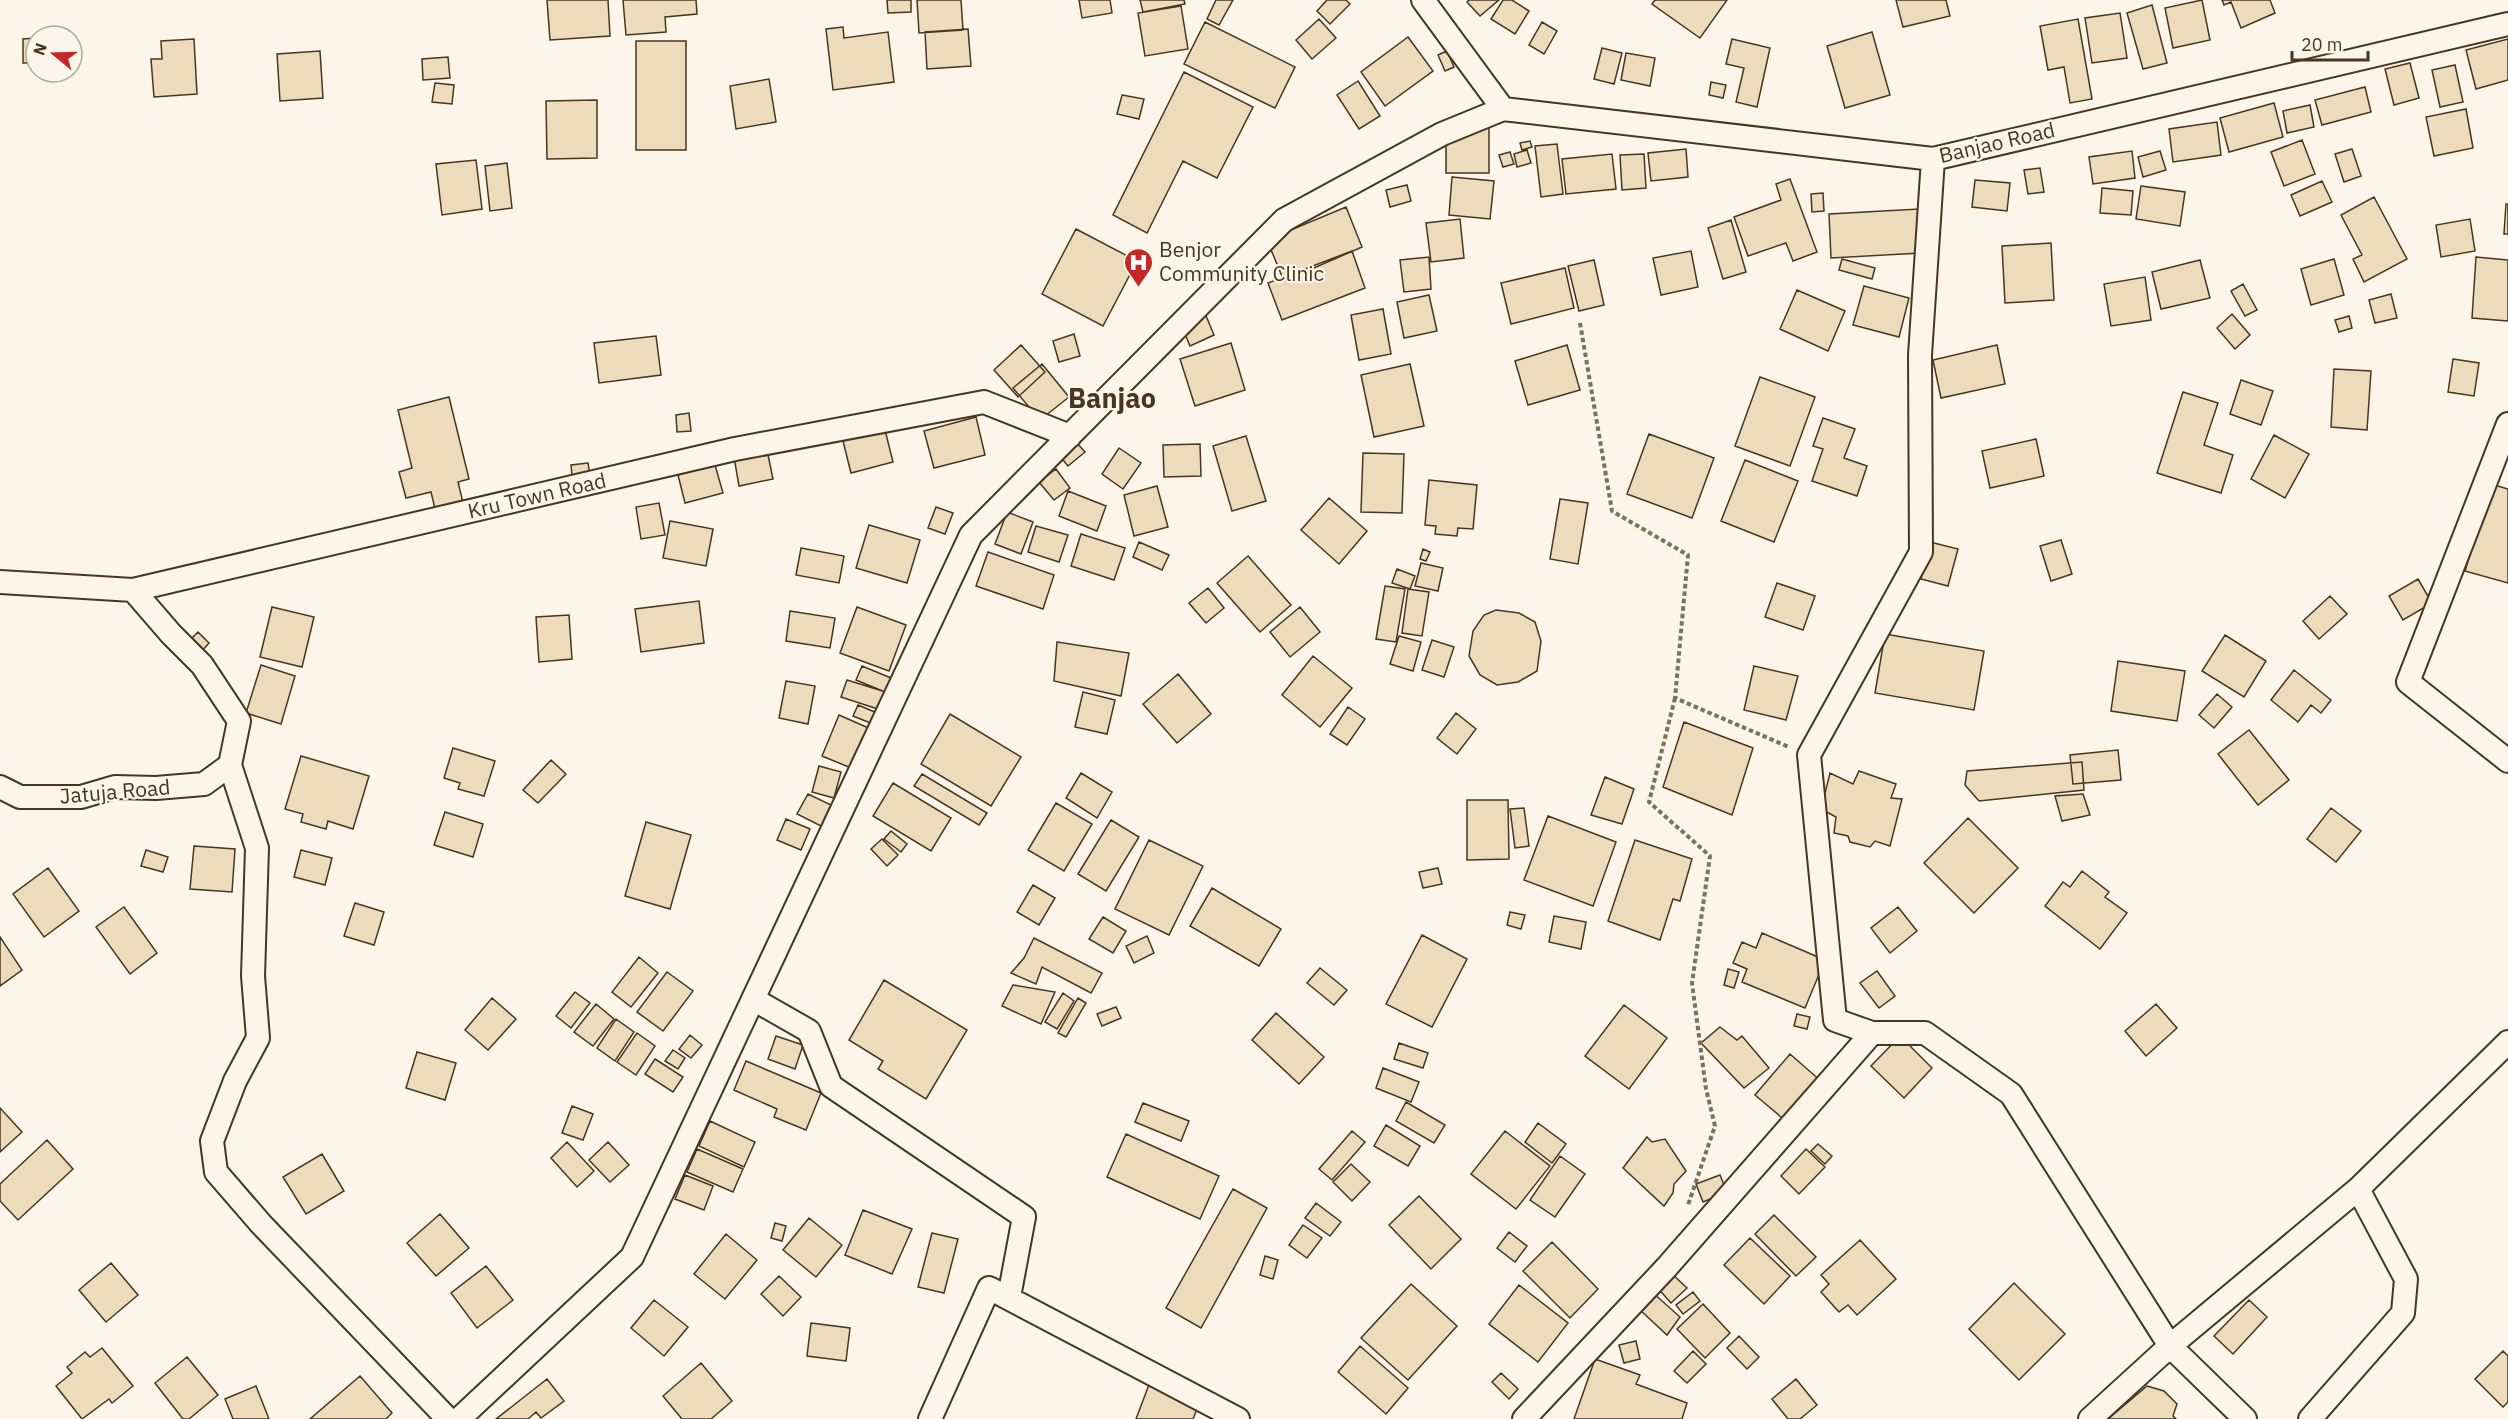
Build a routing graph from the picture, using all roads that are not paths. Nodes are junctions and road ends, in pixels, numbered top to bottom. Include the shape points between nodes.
1 (1424, 0) edge
2 (2508, 24) edge
3 (1503, 110) junction
4 (1933, 159) junction
5 (2508, 424) edge
6 (1070, 436) junction
7 (2500, 468) edge
8 (0, 582) edge
9 (133, 591) junction
10 (2508, 760) edge
11 (230, 765) junction
12 (0, 787) edge
13 (753, 999) junction
14 (1872, 1033) junction
15 (2508, 1042) edge
16 (2358, 1189) junction
17 (1009, 1297) junction
18 (2170, 1346) junction
19 (468, 1415) edge
20 (448, 1419) edge
21 (930, 1419) edge
22 (1238, 1419) edge
23 (1524, 1419) edge
24 (2090, 1419) edge
25 (2245, 1419) edge
26 (2310, 1419) edge

1 - 3 street
2 - 4 street, Banjao Road
3 - 4 street, Banjao Road
3 - 6 street via 1442,134 1284,220
4 - 14 street via 1920,355 1921,552 1809,755 1835,1020
5 - 7 street
6 - 9 street, Kru Town Road via 984,402 735,449
6 - 13 street via 971,535
7 - 10 street via 2408,682
8 - 9 street, Kru Town Road
9 - 11 street via 202,665 239,721
11 - 12 street, Jatuja Road via 204,784 156,789 115,787 81,797 21,797
11 - 20 street via 257,848 253,976 258,1038 235,1082 212,1141 216,1172 268,1232
13 - 17 street via 809,1031 831,1086 1024,1217
13 - 19 street via 632,1257
14 - 18 street via 1925,1033 2011,1094
14 - 23 street via 1666,1268
15 - 16 street
16 - 18 street
16 - 26 street via 2406,1279 2403,1313
17 - 21 street via 989,1288
17 - 22 street
18 - 24 street
18 - 25 street

